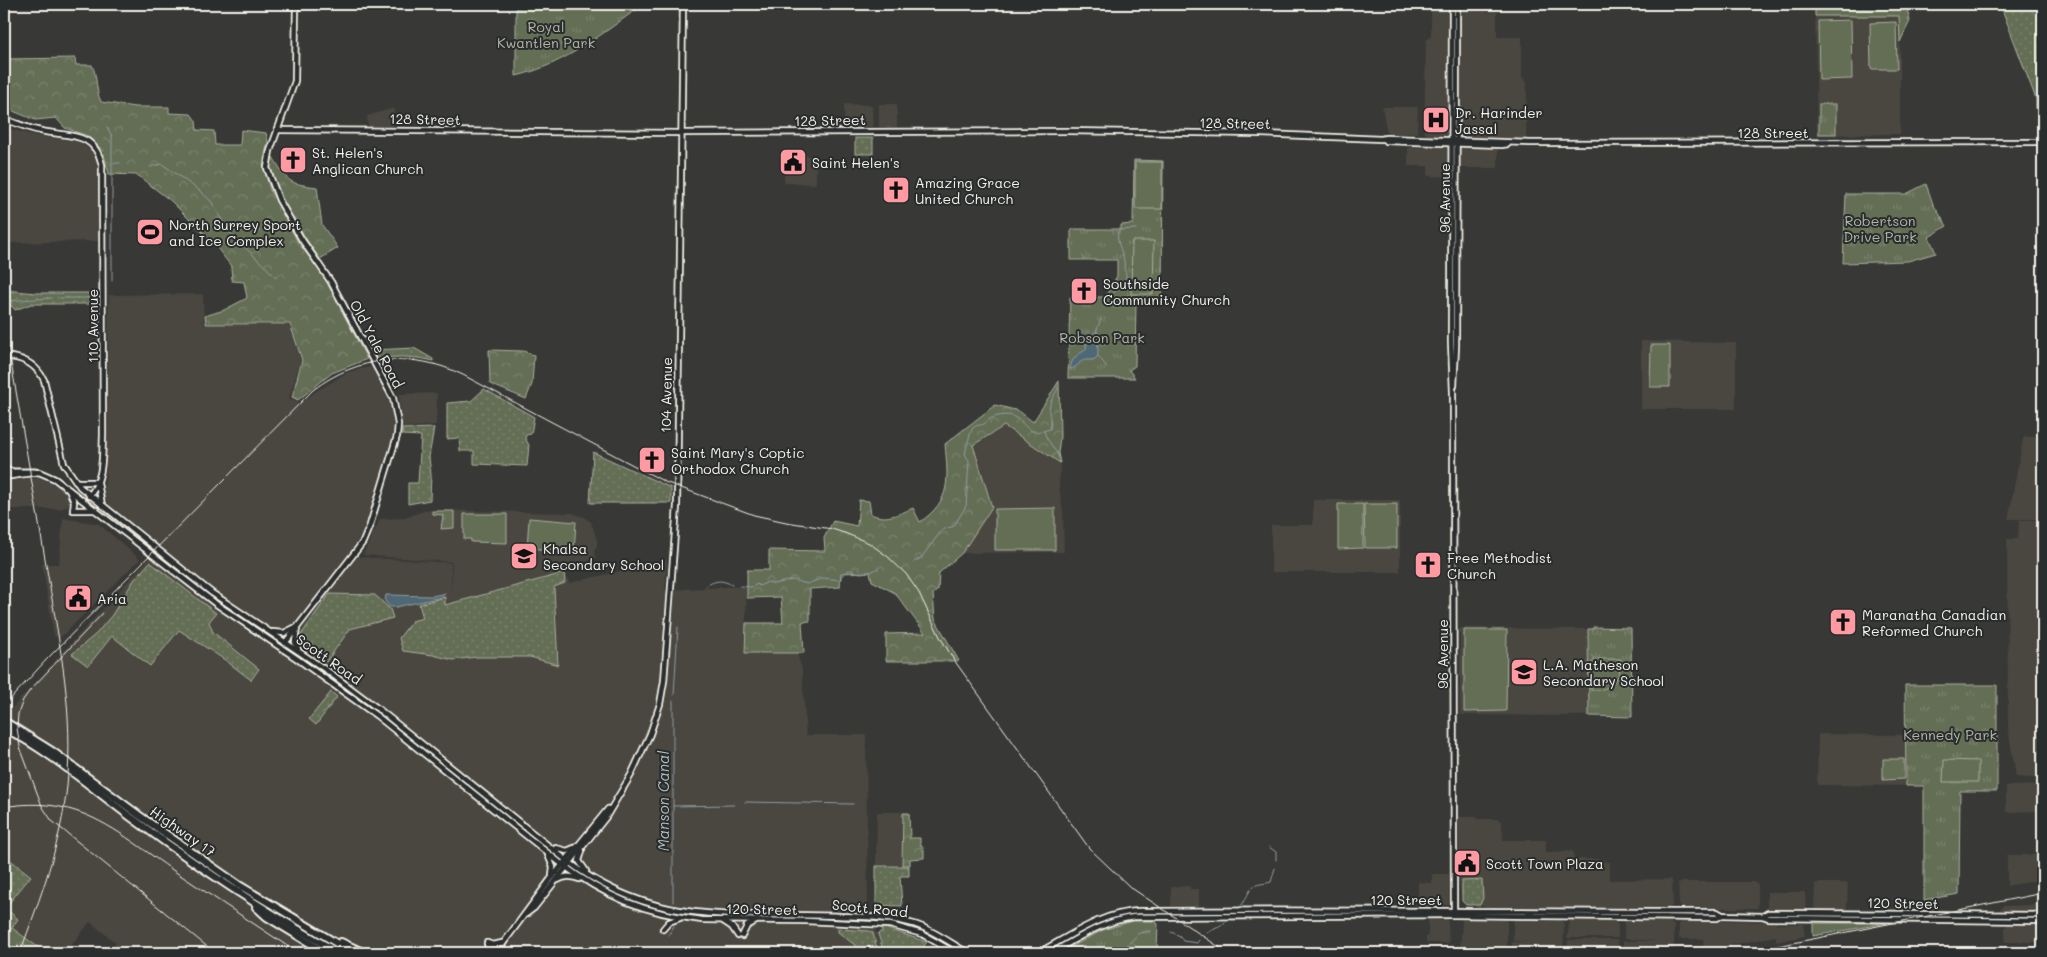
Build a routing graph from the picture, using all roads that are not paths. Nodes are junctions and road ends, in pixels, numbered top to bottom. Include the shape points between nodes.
1 (296, 4) edge
2 (683, 4) edge
3 (1452, 4) edge
4 (1457, 4) edge
5 (1451, 56) junction
6 (1456, 63) junction
7 (1452, 72) junction
8 (1456, 81) junction
9 (4, 119) edge
10 (278, 130) junction
11 (682, 133) junction
12 (1453, 142) junction
13 (2043, 143) edge
14 (1451, 328) junction
15 (1456, 336) junction
16 (11, 357) tunnel mouth
17 (1453, 392) junction
18 (4, 470) edge
19 (35, 472) junction
20 (4, 477) edge
21 (76, 482) junction
22 (98, 482) junction
23 (68, 489) junction
24 (90, 496) junction
25 (85, 501) junction
26 (102, 505) junction
27 (96, 510) junction
28 (297, 626) junction
29 (270, 631) junction
30 (286, 642) junction
31 (281, 648) junction
32 (301, 653) junction
33 (4, 720) edge
34 (4, 728) edge
35 (138, 819) junction
36 (157, 832) junction
37 (549, 845) junction
38 (581, 846) junction
39 (544, 850) junction
40 (567, 864) junction
41 (590, 876) junction
42 (553, 881) junction
43 (586, 882) junction
44 (236, 890) junction
45 (688, 912) junction
46 (1454, 913) junction
47 (663, 914) junction
48 (822, 915) joint
49 (1956, 915) junction
50 (2043, 916) edge
51 (682, 917) junction
52 (702, 917) junction
53 (1877, 917) junction
54 (720, 920) junction
55 (1947, 920) junction
56 (756, 921) junction
57 (822, 921) joint
58 (2043, 921) edge
59 (663, 929) dead end
60 (318, 932) junction
61 (505, 941) junction
62 (326, 953) edge
63 (339, 953) edge
64 (353, 953) edge
65 (365, 953) edge
66 (489, 953) edge
67 (496, 953) edge
68 (955, 953) edge
69 (968, 953) edge
70 (1038, 953) edge
71 (1051, 953) edge

1 - 10 main road, Old Yale Road via 295,81
2 - 11 main road, 104 Avenue
3 - 5 main road, 96 Avenue
4 - 6 main road, 96 Avenue
5 - 6 main road
5 - 7 main road, 96 Avenue
6 - 8 main road, 96 Avenue
7 - 8 main road
7 - 12 main road, 96 Avenue
8 - 12 main road, 96 Avenue
9 - 22 main road, 110 Avenue via 86,141 98,154 102,165 103,435
10 - 11 main road, 128 Street
10 - 28 main road, Old Yale Road via 267,160 271,184 302,240 331,282 383,377 393,398 398,424 366,536
11 - 12 main road, 128 Street via 1068,130
11 - 38 main road, 104 Avenue via 676,516 664,680 660,704 644,749 613,805
12 - 13 main road, 128 Street via 1502,145
12 - 14 main road, 96 Avenue
12 - 15 main road, 96 Avenue
14 - 15 main road
14 - 17 main road, 96 Avenue
15 - 17 main road, 96 Avenue
16 - 21 main road, Scott Road via 29,363 44,380 64,464
17 - 46 main road, 96 Avenue
18 - 19 main road
19 - 20 main road
19 - 23 main road, Scott Road via 49,475
21 - 22 main road
21 - 24 main road, Scott Road
22 - 24 main road, 110 Avenue
22 - 26 main road
23 - 25 main road, Scott Road
23 - 27 main road via 74,502 73,510
24 - 25 main road, 110 Avenue
24 - 26 main road, Scott Road
25 - 27 main road, Scott Road
26 - 29 main road, Scott Road via 212,593
27 - 31 main road, Scott Road via 216,604
28 - 29 main road via 284,633
28 - 30 main road, Old Yale Road
28 - 32 main road via 295,642
29 - 30 main road, Scott Road
30 - 31 main road, Old Yale Road
30 - 32 main road, Scott Road
31 - 39 main road, Scott Road via 377,716
32 - 37 main road, Scott Road via 381,711
33 - 35 highway, Highway 17 via 52,750
34 - 35 highway, Highway 17 via 46,753
35 - 36 highway, Highway 17
36 - 44 highway, Highway 17
36 - 60 highway, Highway 17
37 - 38 main road via 567,851
37 - 40 main road, Scott Road
38 - 40 main road, 104 Avenue
38 - 41 main road via 579,861
39 - 40 main road, Scott Road
39 - 42 main road via 553,867
40 - 41 main road, Scott Road
40 - 42 main road, 104 Avenue
40 - 43 main road, Scott Road
41 - 45 main road, Scott Road via 634,899
42 - 43 main road via 574,877
42 - 61 main road, 104 Avenue
43 - 47 main road, Scott Road via 632,905
44 - 62 highway via 267,917
44 - 63 highway, Highway 17
45 - 47 main road via 666,911
45 - 52 main road, Scott Road
46 - 53 main road, 120 Street via 1717,912 1722,915 1763,916 1768,913
46 - 70 main road, 120 Street via 1138,911 1115,914 1091,923
46 - 71 main road, 120 Street via 1134,917 1109,922
47 - 51 main road, Scott Road
48 - 52 main road, 120 Street
48 - 69 main road, Scott Road via 908,922
49 - 50 main road, 120 Street
49 - 53 main road, 120 Street
49 - 55 main road
51 - 52 main road, Scott Road
51 - 59 main road via 669,922
52 - 54 main road, 120 Street
53 - 55 main road, 120 Street
54 - 56 main road, 120 Street
54 - 56 main road via 740,936 747,926
55 - 58 main road, 120 Street
56 - 57 main road, 120 Street
57 - 68 main road, Scott Road via 872,923 914,930
60 - 64 highway, Highway 17
60 - 65 highway
61 - 66 main road via 493,945 487,943
61 - 67 main road, 104 Avenue

